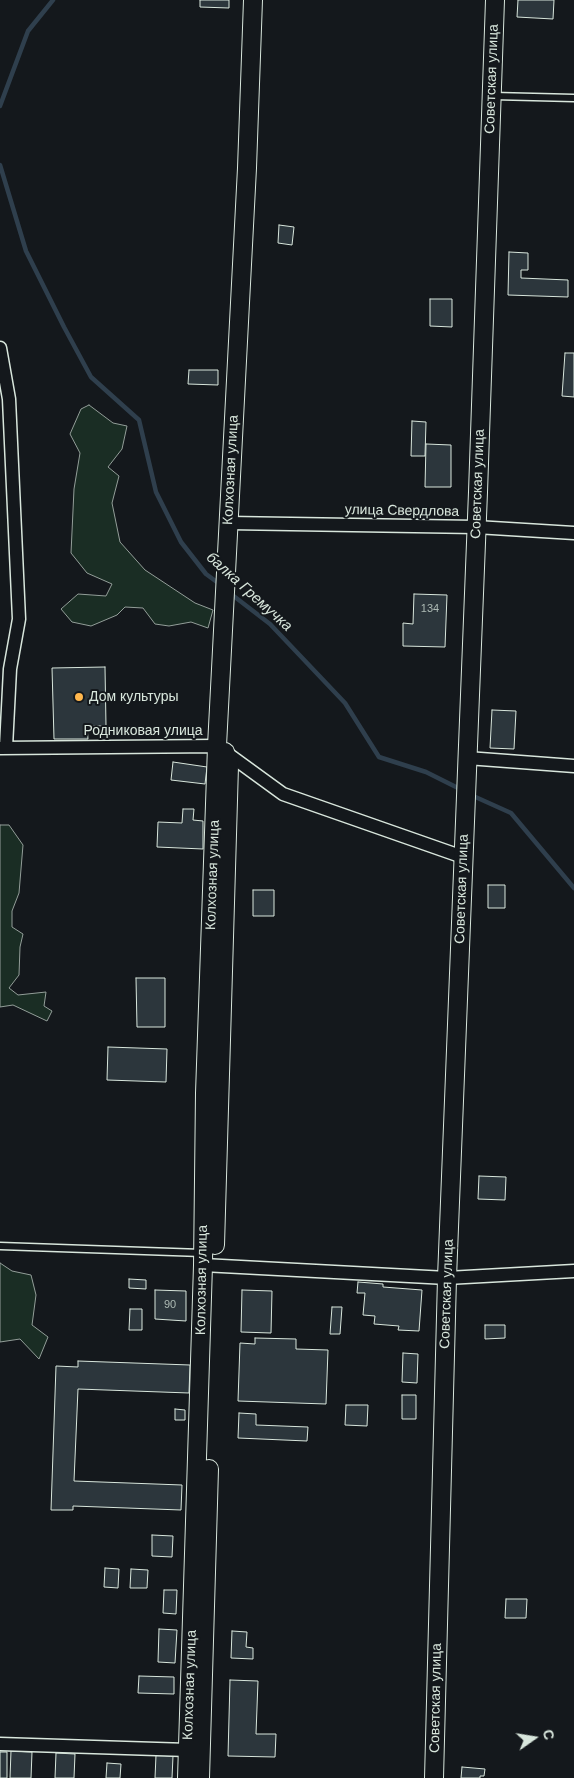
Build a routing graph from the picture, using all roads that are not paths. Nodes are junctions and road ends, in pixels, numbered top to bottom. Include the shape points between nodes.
1 (253, 0) edge
2 (495, 0) edge
3 (491, 96) junction
4 (574, 98) edge
5 (0, 348) edge
6 (229, 523) junction
7 (476, 528) junction
8 (574, 533) edge
9 (3, 747) edge
10 (221, 749) junction
11 (467, 758) junction
12 (574, 766) edge
13 (463, 857) junction
14 (0, 1246) edge
15 (207, 1261) junction
16 (574, 1271) edge
17 (447, 1278) junction
18 (0, 1744) edge
19 (188, 1750) junction
20 (187, 1778) edge
21 (200, 1778) edge
22 (434, 1778) edge

1 - 6 street, Колхозная улица
2 - 3 street, Советская улица
3 - 4 lane
3 - 7 street, Советская улица
5 - 9 street, Родниковая улица via 9,399 19,619 10,669
6 - 7 street, улица Свердлова
6 - 10 street, Колхозная улица
7 - 8 street, улица Свердлова
7 - 11 street, Советская улица
9 - 10 street, Родниковая улица
10 - 13 street via 282,794
10 - 15 street, Колхозная улица via 205,1094
11 - 12 street
11 - 13 street, Советская улица
13 - 17 street, Советская улица
14 - 15 lane
15 - 17 street
15 - 19 street, Колхозная улица
15 - 21 street, Колхозная улица
16 - 17 street
17 - 22 street, Советская улица
18 - 19 street, Колхозная улица
19 - 20 street, Колхозная улица

